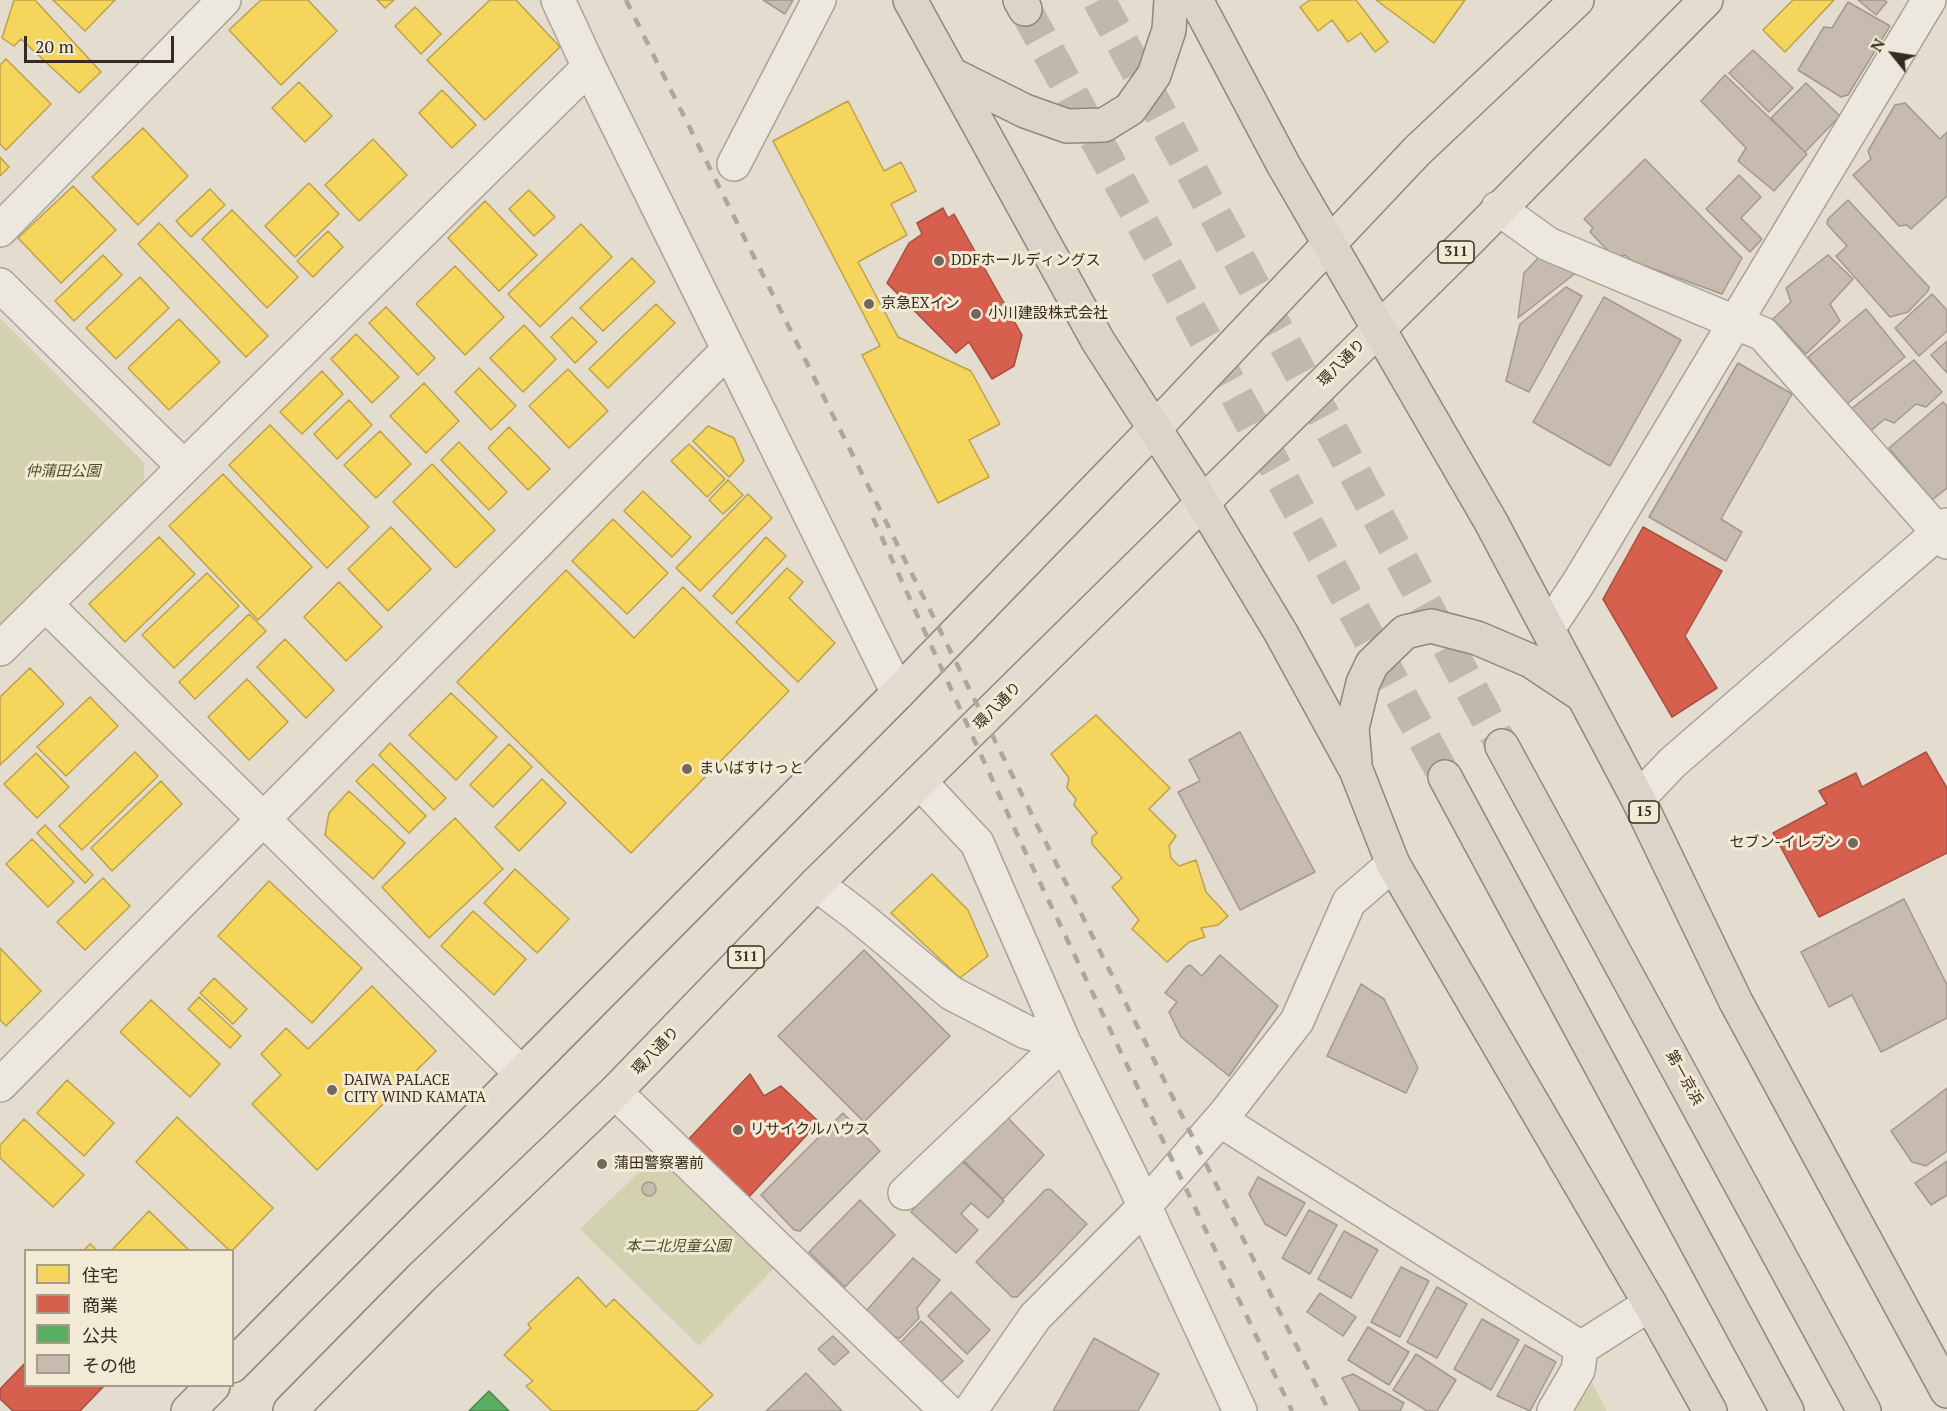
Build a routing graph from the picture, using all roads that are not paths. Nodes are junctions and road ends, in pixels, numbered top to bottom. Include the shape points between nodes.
1 (224, 0) edge
2 (558, 0) edge
3 (819, 0) edge
4 (910, 0) edge
5 (1171, 0) edge
6 (1196, 0) edge
7 (1577, 0) edge
8 (1706, 0) edge
9 (1929, 0) edge
10 (589, 67) junction
11 (951, 74) junction
12 (735, 164) dead end
13 (1498, 208) junction
14 (0, 230) edge
15 (1329, 241) junction
16 (0, 285) edge
17 (1736, 321) junction
18 (1378, 327) junction
19 (728, 350) junction
20 (1155, 428) junction
21 (184, 467) junction
22 (1202, 502) junction
23 (1944, 533) edge
24 (45, 604) junction
25 (1548, 629) junction
26 (0, 649) edge
27 (898, 693) junction
28 (1586, 698) junction
29 (1502, 746) tunnel mouth
30 (1356, 770) junction
31 (1445, 777) tunnel mouth
32 (921, 783) junction
33 (1638, 799) junction
34 (262, 820) junction
35 (1393, 864) junction
36 (816, 884) junction
37 (1064, 1041) junction
38 (520, 1072) junction
39 (0, 1085) edge
40 (615, 1092) junction
41 (1220, 1120) junction
42 (905, 1193) dead end
43 (1144, 1207) junction
44 (1650, 1304) junction
45 (1581, 1348) junction
46 (234, 1364) edge
47 (212, 1387) edge
48 (1947, 1391) edge
49 (188, 1411) edge
50 (290, 1411) edge
51 (947, 1411) edge
52 (970, 1411) edge
53 (1240, 1411) edge
54 (1554, 1411) edge
55 (1710, 1411) edge
56 (1787, 1411) edge
57 (1864, 1411) edge

1 - 14 street
2 - 10 street
3 - 12 street
4 - 11 highway
5 - 11 highway via 1169,30 1154,75 1130,109 1104,125 1067,126 1025,111
6 - 15 highway via 1283,164
7 - 15 main road via 1416,151
8 - 13 main road, 環八通り / 311
9 - 17 street
10 - 19 street
10 - 21 street
11 - 20 highway via 1098,341
13 - 17 street via 1548,244
13 - 18 main road, 環八通り / 311
15 - 18 highway, 15
15 - 20 main road
16 - 21 street
17 - 23 street via 1763,334
17 - 25 street
18 - 22 main road, 環八通り / 311
18 - 25 highway, 15
19 - 27 street
19 - 34 street
20 - 22 highway
20 - 27 main road
21 - 24 street
22 - 30 highway via 1281,633
22 - 32 main road, 環八通り / 311
23 - 33 street via 1672,763
24 - 26 street
24 - 34 street
25 - 28 highway, 15
27 - 38 main road
28 - 30 highway via 1531,661 1502,647 1440,628 1421,627 1405,632 1372,664 1363,683 1352,728
28 - 33 highway, 15
29 - 57 highway, 第一京浜
30 - 35 highway
31 - 56 highway
32 - 36 main road, 環八通り / 311
32 - 37 street via 976,843
33 - 48 highway, 15 via 1736,1002
34 - 38 street
34 - 39 street
35 - 41 street via 1349,902 1297,1021
35 - 44 highway
36 - 37 street via 951,993 1026,1032
36 - 40 main road, 環八通り / 311
37 - 42 street
37 - 43 street
38 - 46 main road
40 - 50 main road, 環八通り / 311 via 421,1278
40 - 51 street
41 - 43 street
41 - 45 street
43 - 52 street via 1035,1317
43 - 53 street
44 - 45 street
44 - 55 highway
45 - 54 street via 1578,1370
47 - 49 main road

